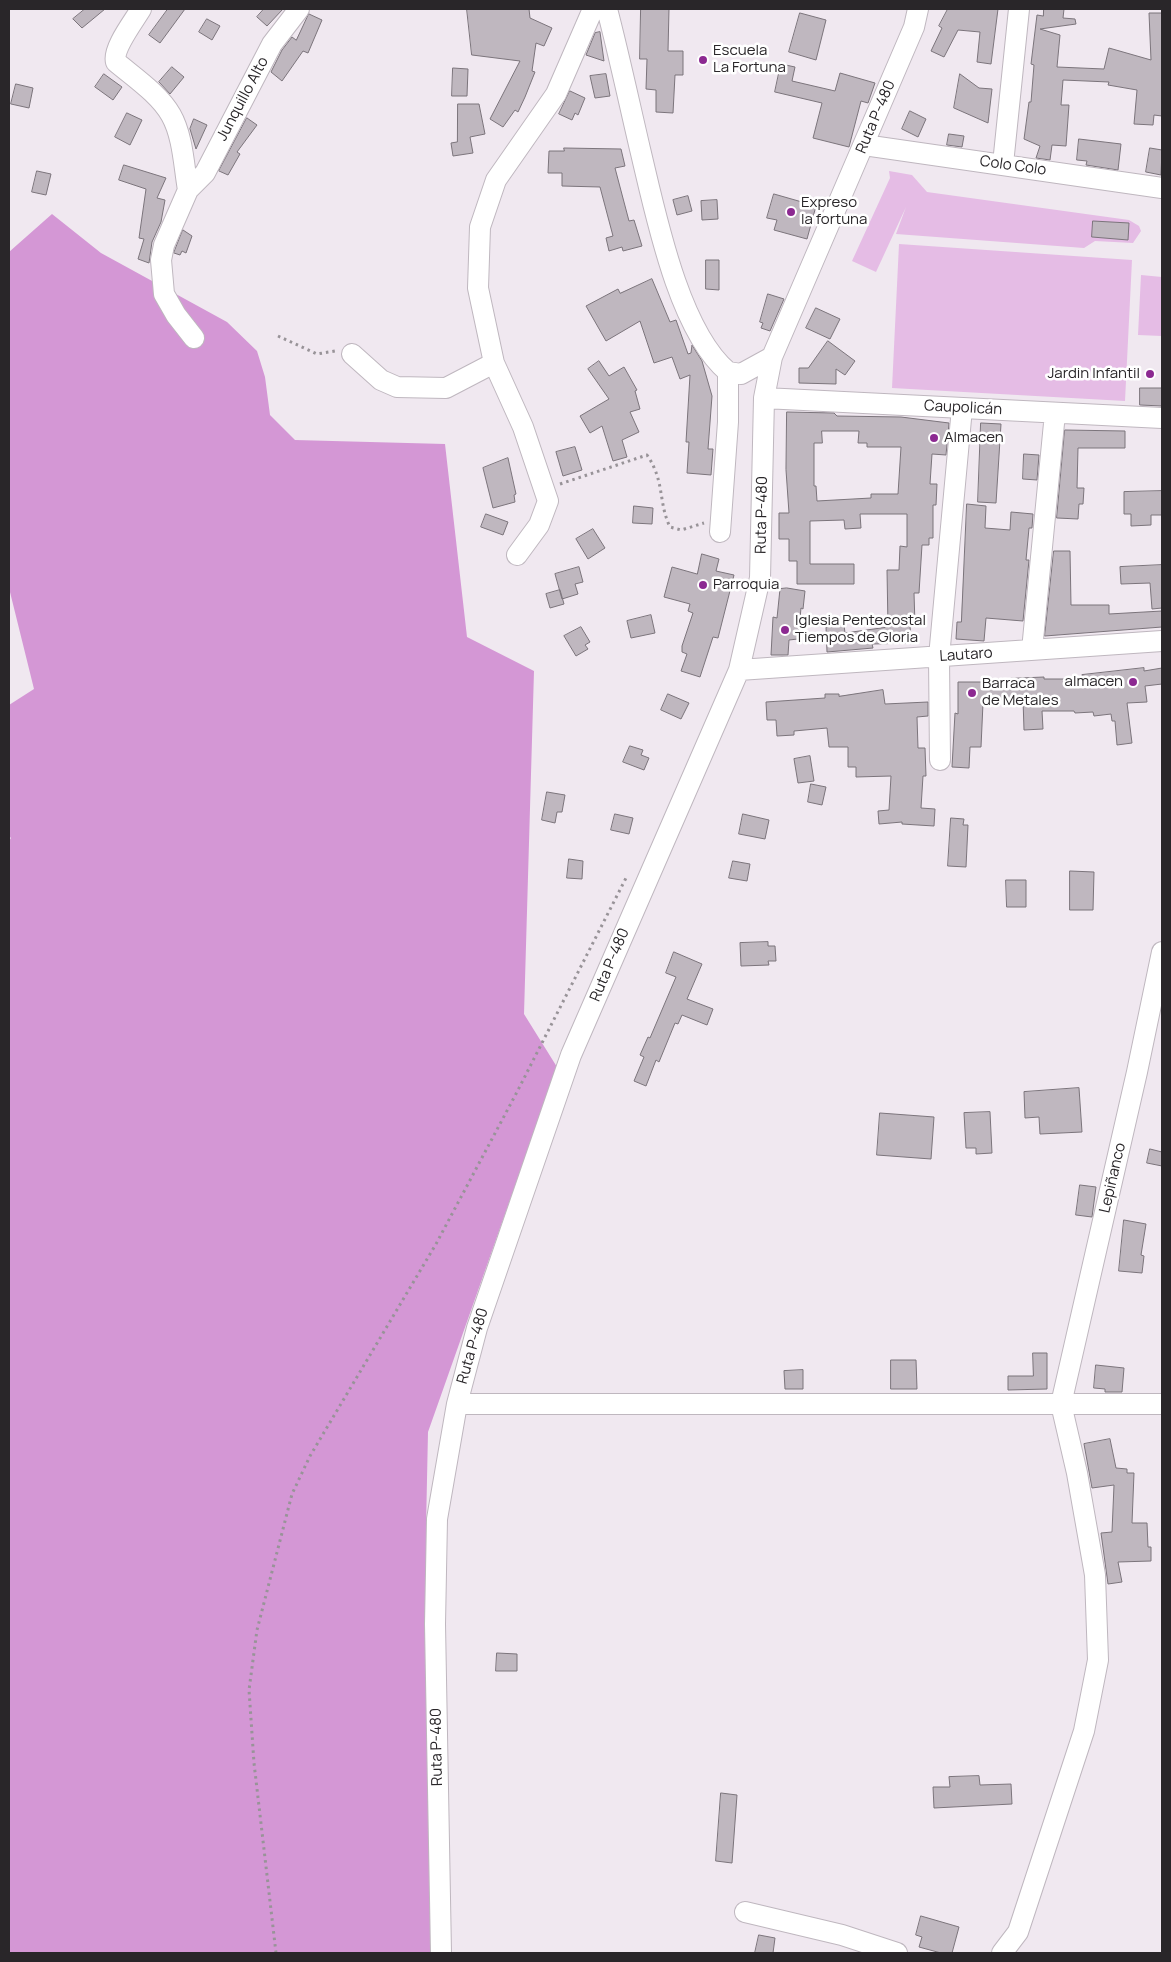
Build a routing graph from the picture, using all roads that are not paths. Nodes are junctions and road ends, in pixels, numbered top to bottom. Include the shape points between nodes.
1 (142, 9) edge
2 (299, 9) edge
3 (593, 9) edge
4 (607, 9) edge
5 (918, 9) edge
6 (1019, 9) edge
7 (864, 145) junction
8 (1003, 164) junction
9 (1162, 188) edge
10 (188, 190) junction
11 (194, 338) dead end
12 (352, 354) road end
13 (772, 357) junction
14 (494, 362) junction
15 (728, 372) junction
16 (764, 398) junction
17 (962, 408) junction
18 (1054, 413) junction
19 (1162, 418) edge
20 (721, 525) road end
21 (517, 555) dead end
22 (1162, 641) edge
23 (1032, 650) junction
24 (939, 657) junction
25 (739, 670) junction
26 (940, 760) dead end
27 (1162, 952) edge
28 (457, 1404) junction
29 (1061, 1404) junction
30 (1162, 1404) edge
31 (745, 1912) dead end
32 (441, 1953) edge
33 (898, 1953) edge
34 (1002, 1953) edge

1 - 10 street via 118,48 116,62 162,103 172,117
2 - 10 street, Junquillo Alto via 267,52 205,174
3 - 14 street via 556,94 496,180 480,228 478,288
4 - 15 street via 674,280 694,327
5 - 7 street, Ruta P-480 via 914,27
6 - 8 street
7 - 8 street, Colo Colo
7 - 13 street, Ruta P-480
8 - 9 street, Colo Colo
10 - 11 street, Junquillo Alto via 160,260 164,294
12 - 14 street via 381,380 397,387 446,388
13 - 15 street via 741,374
13 - 16 street, Ruta P-480
14 - 21 street via 523,427 548,501 539,525
15 - 20 street
16 - 17 street, Caupolicán
16 - 25 street, Ruta P-480 via 760,578
17 - 18 street, Caupolicán
17 - 24 street
18 - 19 street, Caupolicán
18 - 23 street
22 - 23 street, Lautaro
23 - 24 street, Lautaro
24 - 25 street, Lautaro
24 - 26 street
25 - 28 street, Ruta P-480 via 571,1055 477,1328
27 - 29 street, Lepiñanco via 1138,1072
28 - 29 street
28 - 32 street, Ruta P-480 via 437,1519 435,1624
29 - 30 street
29 - 34 street via 1077,1473 1094,1574 1098,1660 1084,1731 1018,1932
31 - 33 street via 842,1935

